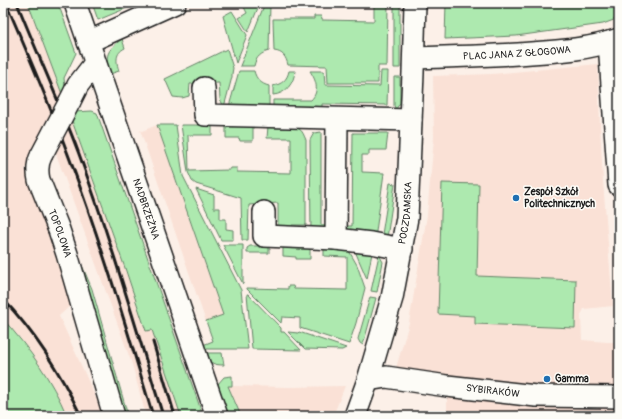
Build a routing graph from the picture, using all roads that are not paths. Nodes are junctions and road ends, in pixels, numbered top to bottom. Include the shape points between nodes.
1 (75, 3) edge
2 (175, 3) edge
3 (415, 3) edge
4 (614, 41) edge
5 (88, 42) junction
6 (414, 58) junction
7 (96, 63) junction
8 (204, 88) dead end
9 (337, 119) junction
10 (412, 120) junction
11 (619, 185) edge
12 (264, 212) dead end
13 (336, 239) junction
14 (402, 248) junction
15 (368, 380) junction
16 (619, 398) edge
17 (114, 416) edge
18 (217, 416) edge
19 (355, 416) edge

1 - 5 street, NADBRZEŻNA
2 - 5 street
3 - 6 street, POCZDAMSKA
4 - 6 street, PLAC JANA Z GŁOGOWA via 574,50
4 - 11 street
5 - 7 street, NADBRZEŻNA
6 - 10 street, POCZDAMSKA
7 - 17 street, TOPOLOWA, bridge via 83,78 70,101 39,161 38,173 67,254
7 - 18 street, NADBRZEŻNA
8 - 9 street via 205,116
9 - 10 street
9 - 13 street
10 - 14 street, POCZDAMSKA via 407,218
12 - 13 street via 264,236
13 - 14 street
14 - 15 street, POCZDAMSKA via 392,298
15 - 16 street, SYBIRAKÓW via 386,377 536,396
15 - 19 street, POCZDAMSKA

